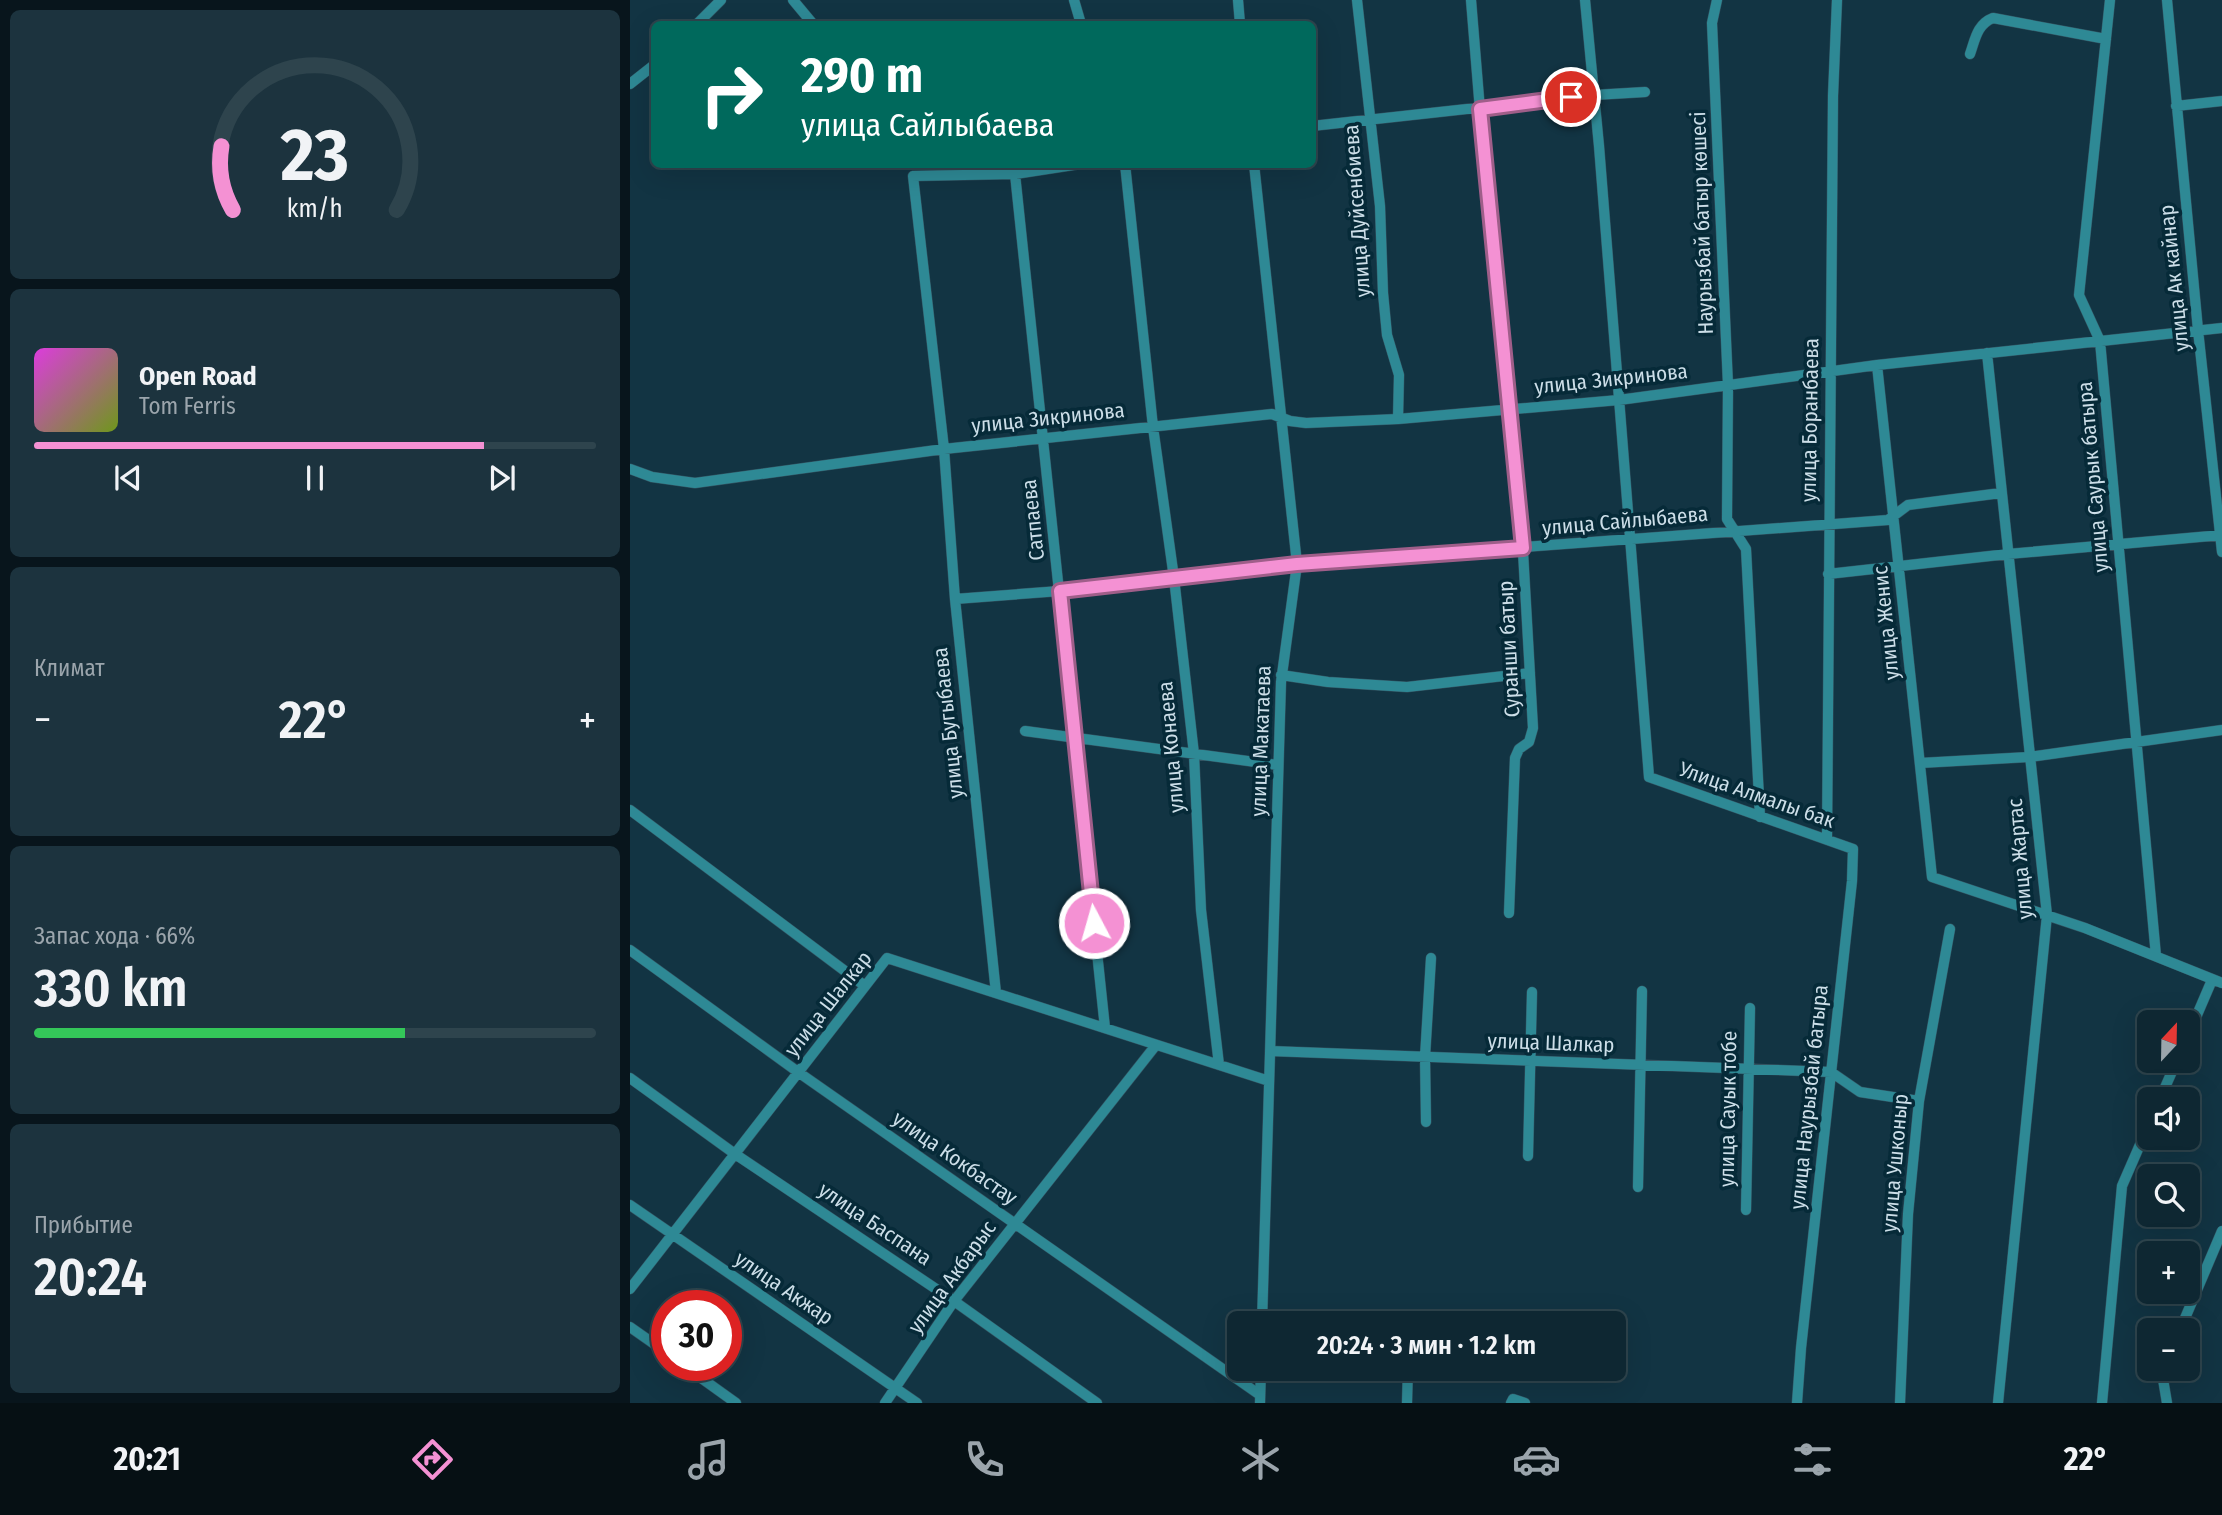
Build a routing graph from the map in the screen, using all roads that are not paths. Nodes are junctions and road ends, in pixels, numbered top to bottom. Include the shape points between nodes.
1 (721, 0) edge
2 (793, 0) edge
3 (1074, 0) edge
4 (1238, 0) edge
5 (1357, 0) edge
6 (1471, 0) edge
7 (1585, 0) edge
8 (1717, 0) edge
9 (1837, 0) edge
10 (2098, 0) edge
11 (2167, 0) edge
12 (2110, 1) edge
13 (700, 21) edge
14 (810, 21) edge
15 (1080, 21) edge
16 (1240, 21) edge
17 (2106, 39) junction
18 (1970, 54) dead end
19 (651, 67) edge
20 (630, 84) edge
21 (1645, 92) dead end
22 (1594, 95) junction
23 (2222, 101) edge
24 (2176, 106) junction
25 (1480, 109) junction
26 (1370, 119) junction
27 (1316, 126) edge
28 (1054, 168) edge
29 (1125, 168) edge
30 (1254, 168) edge
31 (1015, 174) junction
32 (2222, 328) edge
33 (2198, 330) junction
34 (2100, 341) junction
35 (1987, 354) junction
36 (1877, 365) junction
37 (1830, 372) junction
38 (1728, 385) junction
39 (1619, 400) junction
40 (1509, 408) junction
41 (1281, 417) junction
42 (1398, 419) junction
43 (1153, 426) junction
44 (1043, 438) junction
45 (944, 449) junction
46 (630, 470) edge
47 (2001, 493) junction
48 (1894, 516) junction
49 (1828, 526) junction
50 (1735, 531) junction
51 (2221, 535) edge
52 (1630, 538) junction
53 (2119, 545) junction
54 (1523, 548) junction
55 (2222, 552) edge
56 (2008, 554) junction
57 (1297, 564) junction
58 (1899, 566) junction
59 (1828, 574) junction
60 (1174, 578) junction
61 (1060, 591) junction
62 (955, 599) junction
63 (1530, 673) junction
64 (1281, 675) junction
65 (2222, 730) edge
66 (1025, 731) dead end
67 (1076, 740) junction
68 (2136, 740) junction
69 (1194, 754) junction
70 (2029, 757) junction
71 (1920, 763) junction
72 (1279, 765) junction
73 (630, 810) edge
74 (1760, 817) junction
75 (1827, 840) junction
76 (1853, 849) joint
77 (1509, 914) dead end
78 (2047, 915) junction
79 (1950, 929) dead end
80 (630, 950) edge
81 (2155, 956) junction
82 (1431, 958) dead end
83 (2217, 981) edge
84 (865, 986) junction
85 (1642, 991) dead end
86 (1532, 992) dead end
87 (996, 993) junction
88 (1750, 1008) dead end
89 (2200, 1013) edge
90 (1105, 1028) junction
91 (1156, 1045) junction
92 (1270, 1051) junction
93 (1425, 1057) junction
94 (1530, 1061) junction
95 (1219, 1065) junction
96 (1640, 1066) junction
97 (1747, 1070) junction
98 (799, 1072) junction
99 (1831, 1072) junction
100 (630, 1078) edge
101 (1269, 1082) junction
102 (1919, 1101) junction
103 (1426, 1122) dead end
104 (2138, 1150) edge
105 (735, 1154) junction
106 (1528, 1156) dead end
107 (1639, 1187) dead end
108 (630, 1205) edge
109 (1746, 1210) dead end
110 (1015, 1224) junction
111 (2222, 1231) edge
112 (672, 1235) junction
113 (630, 1289) edge
114 (954, 1301) junction
115 (1262, 1311) edge
116 (2185, 1318) edge
117 (630, 1327) edge
118 (651, 1342) edge
119 (705, 1381) edge
120 (1261, 1381) edge
121 (1408, 1381) edge
122 (2163, 1381) edge
123 (897, 1388) junction
124 (1260, 1399) edge
125 (736, 1403) edge
126 (885, 1403) edge
127 (918, 1403) edge
128 (1097, 1403) edge
129 (1407, 1403) edge
130 (1511, 1403) edge
131 (1525, 1403) edge
132 (1797, 1403) edge
133 (1900, 1403) edge
134 (1998, 1403) edge
135 (2102, 1403) edge
136 (2167, 1403) edge

1 - 13 street
2 - 14 street
3 - 15 street
4 - 16 street
5 - 26 street, улица Дуйсенбиева
6 - 25 street, Суранши батыр
7 - 22 street
8 - 38 street, Наурызбай батыр көшесі via 1712,23
9 - 37 street, улица Боранбаева
10 - 12 street
11 - 24 street, улица Ак кайнар
12 - 17 street, улица Саурык батыра
17 - 18 street via 1993,18 1979,29
17 - 34 street, улица Саурык батыра via 2079,295
19 - 20 street
21 - 22 street
22 - 25 street
22 - 39 street
23 - 24 street
24 - 33 street, улица Ак кайнар
25 - 26 street
25 - 40 street, Суранши батыр
26 - 27 street
26 - 42 street, улица Дуйсенбиева via 1380,205 1382,293 1387,335 1399,375
28 - 31 street
29 - 43 street, улица Конаева
30 - 41 street, улица Макатаева
31 - 44 street, Сатпаева
31 - 45 street, улица Бугыбаева via 913,176
32 - 33 street, улица Зикринова
33 - 34 street, улица Зикринова
33 - 51 street, улица Ак кайнар
34 - 35 street, улица Зикринова
34 - 53 street, улица Саурык батыра
35 - 36 street, улица Зикринова
35 - 47 street, улица Жартас
36 - 37 street, улица Зикринова
36 - 48 street, улица Женис
37 - 38 street, улица Зикринова
37 - 49 street, улица Боранбаева
38 - 39 street, улица Зикринова
38 - 50 street, Наурызбай батыр көшесі via 1727,519
39 - 40 street, улица Зикринова
39 - 52 street
40 - 42 street, улица Зикринова
40 - 54 street, Суранши батыр
41 - 42 street, улица Зикринова via 1306,423
41 - 43 street, улица Зикринова via 1272,414
41 - 57 street, улица Макатаева
43 - 44 street, улица Зикринова
43 - 60 street, улица Конаева
44 - 45 street, улица Зикринова
44 - 61 street, Сатпаева
45 - 46 street, улица Зикринова via 695,483
45 - 62 street, улица Бугыбаева
47 - 48 street, улица Сайлыбаева via 1908,505
47 - 56 street, улица Жартас
48 - 49 street, улица Сайлыбаева
48 - 58 street, улица Женис
49 - 50 street, улица Сайлыбаева
49 - 59 street, улица Боранбаева
50 - 52 street, улица Сайлыбаева
50 - 74 street, Наурызбай батыр көшесі via 1746,549
51 - 53 street
51 - 55 street, улица Ак кайнар
52 - 54 street, улица Сайлыбаева
52 - 74 street, Улица Алмалы бак via 1649,777
53 - 56 street
53 - 68 street, улица Саурык батыра
54 - 57 street, улица Сайлыбаева
54 - 63 street, Суранши батыр
56 - 58 street
56 - 70 street, улица Жартас
57 - 60 street, улица Сайлыбаева
57 - 64 street, улица Макатаева
58 - 59 street
58 - 71 street, улица Женис
59 - 75 street, улица Боранбаева
60 - 61 street, улица Сайлыбаева
60 - 69 street, улица Конаева
61 - 62 street, улица Сайлыбаева
61 - 67 street, Сатпаева
62 - 87 street, улица Бугыбаева
63 - 64 street via 1407,687
63 - 77 street, Суранши батыр via 1532,736 1516,753 1514,767
64 - 72 street, улица Макатаева
65 - 68 street
66 - 67 street
67 - 69 street
67 - 90 street, Сатпаева
68 - 70 street
68 - 81 street, улица Саурык батыра
69 - 72 street
69 - 95 street, улица Конаева via 1201,910
70 - 71 street
70 - 78 street, улица Жартас
71 - 78 street, улица Женис via 1933,877
72 - 92 street, улица Макатаева
73 - 84 street
74 - 75 street, Улица Алмалы бак
75 - 76 street, Улица Алмалы бак
76 - 99 street, улица Наурызбай батыра
78 - 81 street
78 - 134 street, улица Жартас
79 - 102 street, улица Ушконыр
80 - 98 street, улица Кокбастау
81 - 83 street
82 - 93 street
83 - 89 street
84 - 87 street, улица Шалкар via 887,957
84 - 98 street, улица Шалкар
85 - 96 street
86 - 94 street
87 - 90 street, улица Шалкар
88 - 97 street, улица Сауык тобе
90 - 91 street, улица Шалкар
91 - 95 street, улица Шалкар
91 - 110 street, улица Акбарыс
92 - 93 street, улица Шалкар
92 - 101 street, улица Макатаева
93 - 94 street, улица Шалкар
93 - 103 street
94 - 96 street, улица Шалкар
94 - 106 street
95 - 101 street, улица Шалкар
96 - 97 street, улица Шалкар
96 - 107 street
97 - 99 street, улица Шалкар
97 - 109 street, улица Сауык тобе
98 - 105 street, улица Шалкар
98 - 110 street, улица Кокбастау
99 - 102 street via 1860,1091
99 - 132 street, улица Наурызбай батыра
100 - 105 street, улица Баспана
101 - 115 street, улица Макатаева
102 - 133 street, улица Ушконыр via 1908,1214
104 - 135 street via 2120,1197
105 - 112 street, улица Шалкар
105 - 114 street, улица Баспана
108 - 112 street, улица Акжар
110 - 114 street, улица Акбарыс
110 - 124 street, улица Кокбастау
111 - 116 street
112 - 113 street, улица Шалкар
112 - 123 street, улица Акжар
114 - 123 street, улица Акбарыс
114 - 128 street, улица Баспана
117 - 118 street
119 - 125 street
120 - 124 street
121 - 129 street
122 - 136 street
123 - 126 street, улица Акбарыс
123 - 127 street, улица Акжар
130 - 131 street via 1513,1399

